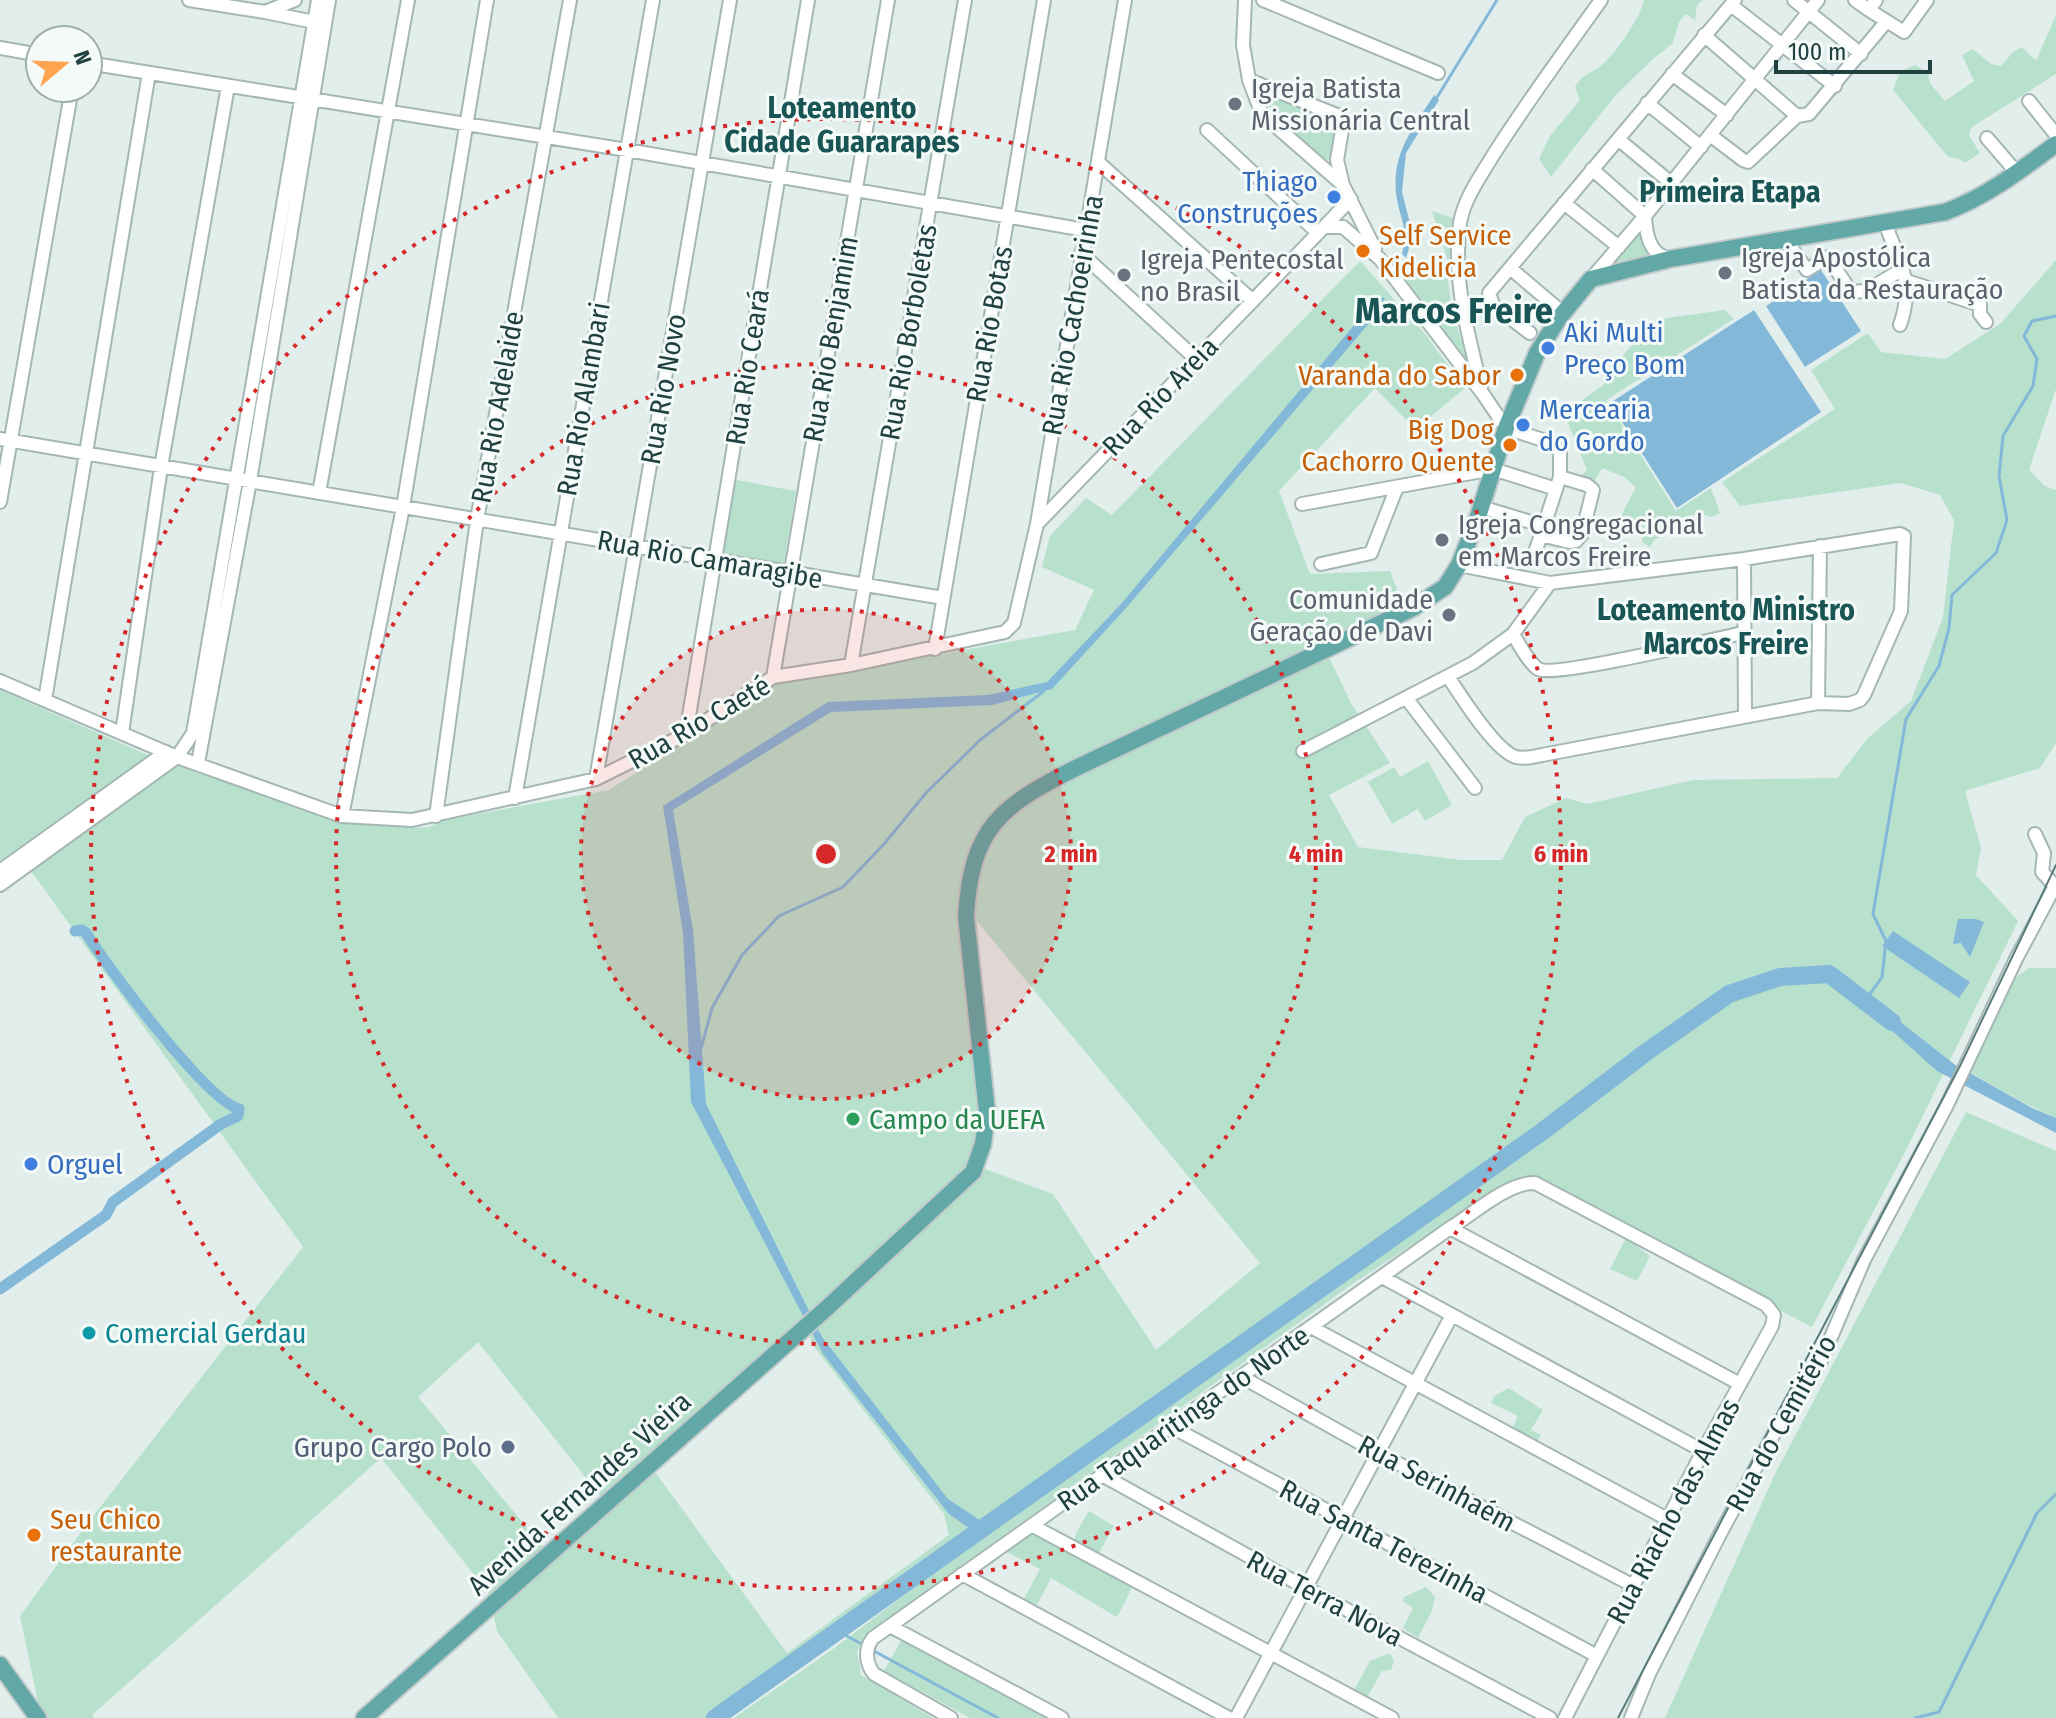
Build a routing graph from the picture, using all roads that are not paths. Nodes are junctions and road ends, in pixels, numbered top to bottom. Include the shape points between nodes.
1 (189, 0) edge
2 (295, 0) edge
3 (318, 0) edge
4 (329, 0) edge
5 (408, 0) edge
6 (487, 0) edge
7 (570, 0) edge
8 (653, 0) edge
9 (730, 0) edge
10 (808, 0) edge
11 (888, 0) edge
12 (965, 0) edge
13 (1044, 0) edge
14 (1125, 0) edge
15 (1245, 0) edge
16 (1263, 0) edge
17 (1601, 0) edge
18 (1794, 0) edge
19 (1818, 0) edge
20 (1855, 0) edge
21 (1927, 0) edge
22 (1733, 2) edge
23 (1873, 5) edge
24 (265, 12) junction
25 (1810, 12) junction
26 (314, 22) junction
27 (1886, 22) junction
28 (1704, 35) junction
29 (1782, 45) junction
30 (1, 53) edge
31 (24, 54) edge
32 (1861, 54) junction
33 (104, 66) edge
34 (149, 73) junction
35 (1438, 73) dead end
36 (1672, 74) junction
37 (1754, 78) junction
38 (1249, 80) junction
39 (228, 86) junction
40 (1835, 86) junction
41 (308, 99) junction
42 (2029, 101) dead end
43 (1647, 103) junction
44 (69, 104) edge
45 (386, 112) junction
46 (1727, 115) junction
47 (1797, 116) junction
48 (466, 125) junction
49 (1207, 130) dead end
50 (1710, 135) junction
51 (2056, 136) edge
52 (544, 138) junction
53 (1987, 138) dead end
54 (1618, 139) junction
55 (1701, 147) junction
56 (627, 150) junction
57 (1098, 162) junction
58 (702, 163) junction
59 (1592, 169) junction
60 (2017, 173) junction
61 (779, 176) junction
62 (1671, 183) junction
63 (1343, 185) junction
64 (856, 190) junction
65 (1351, 199) junction
66 (930, 203) junction
67 (1564, 203) junction
68 (1007, 216) junction
69 (1645, 216) junction
70 (1885, 223) junction
71 (1085, 230) junction
72 (1321, 230) junction
73 (1785, 239) junction
74 (1619, 247) junction
75 (1081, 253) junction
76 (1380, 259) junction
77 (1670, 259) junction
78 (1510, 268) junction
79 (1902, 277) junction
80 (1591, 279) junction
81 (1253, 301) junction
82 (1563, 313) junction
83 (1986, 322) dead end
84 (1900, 325) dead end
85 (1530, 333) dead end
86 (1196, 359) junction
87 (1483, 394) junction
88 (1506, 428) junction
89 (5, 440) edge
90 (86, 454) junction
91 (161, 467) junction
92 (1493, 469) junction
93 (244, 480) junction
94 (1558, 483) junction
95 (1397, 487) junction
96 (319, 493) junction
97 (0, 502) edge
98 (1302, 504) dead end
99 (403, 507) junction
100 (1481, 507) junction
101 (477, 520) junction
102 (1037, 524) junction
103 (1542, 531) junction
104 (560, 534) junction
105 (1820, 546) junction
106 (636, 547) junction
107 (1534, 555) dead end
108 (1744, 559) junction
109 (715, 560) junction
110 (1321, 564) dead end
111 (1459, 565) junction
112 (791, 572) junction
113 (1550, 583) junction
114 (865, 585) junction
115 (943, 598) junction
116 (1011, 627) joint
117 (1743, 633) junction
118 (1513, 634) junction
119 (935, 649) junction
120 (851, 665) junction
121 (773, 677) junction
122 (1449, 678) junction
123 (0, 681) edge
124 (1407, 699) junction
125 (45, 700) junction
126 (1818, 703) junction
127 (1745, 716) junction
128 (122, 733) junction
129 (686, 734) junction
130 (1303, 751) dead end
131 (172, 754) junction
132 (198, 763) junction
133 (596, 779) junction
134 (1475, 788) dead end
135 (515, 798) junction
136 (342, 816) junction
137 (436, 816) junction
138 (2035, 834) dead end
139 (0, 871) edge
140 (0, 885) edge
141 (2056, 886) edge
142 (1450, 1228) junction
143 (1382, 1277) junction
144 (1766, 1305) joint
145 (1452, 1315) junction
146 (1311, 1327) junction
147 (1242, 1377) junction
148 (1416, 1383) junction
149 (1740, 1384) junction
150 (1170, 1426) junction
151 (1703, 1451) junction
152 (1378, 1453) junction
153 (1102, 1475) junction
154 (1343, 1519) junction
155 (1669, 1520) junction
156 (1033, 1526) junction
157 (962, 1574) junction
158 (1634, 1586) junction
159 (1306, 1588) junction
160 (890, 1626) junction
161 (1271, 1653) junction
162 (1597, 1656) junction
163 (0, 1665) edge
164 (38, 1718) edge
165 (364, 1718) edge
166 (951, 1718) edge
167 (1062, 1718) edge
168 (1229, 1718) edge
169 (1236, 1718) edge
170 (1392, 1718) edge
171 (1550, 1718) edge
172 (1565, 1718) edge
173 (1631, 1718) edge

1 - 24 street
2 - 24 street
3 - 26 street
4 - 41 street
5 - 45 street
6 - 48 street
7 - 52 street, Rua Rio Adelaide
8 - 56 street, Rua Rio Alambari
9 - 58 street, Rua Rio Novo
10 - 61 street, Rua Rio Ceará
11 - 64 street, Rua Rio Benjamim
12 - 66 street, Rua Rio Borboletas
13 - 68 street, Rua Rio Botas
14 - 57 street, Rua Rio Cachoeirinha
15 - 38 street via 1243,45
16 - 35 street
17 - 87 street via 1503,139 1460,220 1458,279
18 - 25 street
19 - 25 street
20 - 23 street
21 - 27 street via 1904,32
22 - 28 street
22 - 29 street
23 - 27 street
24 - 26 street
25 - 29 street
25 - 32 street
26 - 41 street
27 - 32 street
28 - 36 street
28 - 37 street
29 - 37 street
29 - 40 street
30 - 31 street
32 - 40 street
33 - 34 street
34 - 39 street
34 - 90 street
36 - 43 street
36 - 46 street
37 - 46 street
37 - 47 street
38 - 63 street via 1262,114
38 - 63 street via 1342,117 1337,160
39 - 41 street
39 - 91 street
40 - 47 street via 1809,114
41 - 45 street
41 - 93 street
42 - 51 street
43 - 54 street
43 - 55 street
44 - 89 street
45 - 48 street
45 - 96 street
46 - 50 street
47 - 50 street via 1748,162
48 - 52 street
48 - 99 street
49 - 72 street
50 - 55 street
51 - 60 main road
52 - 56 street
52 - 101 street, Rua Rio Adelaide
53 - 60 street
54 - 59 street
54 - 62 street
55 - 62 street
56 - 58 street
56 - 104 street, Rua Rio Alambari
57 - 71 street, Rua Rio Cachoeirinha
57 - 81 street
58 - 61 street
58 - 106 street, Rua Rio Novo
59 - 67 street
59 - 69 street
60 - 70 main road via 1967,204
61 - 64 street
61 - 109 street, Rua Rio Ceará
62 - 69 street
63 - 65 street
64 - 66 street
64 - 112 street, Rua Rio Benjamim
65 - 72 street, Rua Rio Areia
65 - 76 street
66 - 68 street
66 - 114 street, Rua Rio Borboletas
67 - 74 street
67 - 78 street
68 - 71 street
68 - 115 street, Rua Rio Botas
69 - 74 street
69 - 77 street via 1649,241 1658,254
70 - 73 main road
70 - 79 street
71 - 75 street, Rua Rio Cachoeirinha
72 - 76 street via 1343,227
72 - 81 street, Rua Rio Areia
73 - 77 main road
73 - 79 street via 1807,270 1828,257 1851,292
74 - 80 street
75 - 86 street
75 - 102 street, Rua Rio Cachoeirinha
76 - 87 street
77 - 80 main road
78 - 82 street
78 - 85 street via 1489,293 1493,305
79 - 83 street via 1980,305
79 - 84 street via 1908,300
80 - 82 main road
81 - 86 street, Rua Rio Areia
82 - 88 main road via 1537,353
86 - 102 street, Rua Rio Areia
87 - 88 street
88 - 92 main road
88 - 94 street via 1557,447 1562,454
89 - 90 street, Rua Rio Camaragibe
89 - 97 street
90 - 91 street, Rua Rio Camaragibe
90 - 125 street
91 - 93 street, Rua Rio Camaragibe
91 - 128 street
92 - 94 street
92 - 95 street
92 - 100 main road
93 - 96 street, Rua Rio Camaragibe
93 - 131 street via 193,733
93 - 132 street
94 - 103 street
94 - 103 street via 1593,490 1582,534 1572,542
95 - 98 street
95 - 110 street via 1371,553
96 - 99 street, Rua Rio Camaragibe
99 - 101 street, Rua Rio Camaragibe
99 - 136 street
100 - 103 street
100 - 111 main road
101 - 104 street, Rua Rio Camaragibe
101 - 137 street, Rua Rio Adelaide
102 - 116 street, Rua Rio Cachoeirinha
103 - 107 street
104 - 106 street, Rua Rio Camaragibe
104 - 135 street, Rua Rio Alambari
105 - 108 street
105 - 126 street
105 - 126 street via 1903,534 1901,611 1864,695 1849,704
106 - 109 street, Rua Rio Camaragibe
106 - 133 street, Rua Rio Novo
108 - 113 street
108 - 117 street
109 - 112 street, Rua Rio Camaragibe
109 - 129 street, Rua Rio Ceará
111 - 113 street
111 - 165 main road, Avenida Fernandes Vieira via 1445,587 1413,608 1039,787 1008,807 979,846 967,906 987,1112 973,1172
112 - 114 street, Rua Rio Camaragibe
112 - 121 street, Rua Rio Benjamim
113 - 118 street
114 - 115 street, Rua Rio Camaragibe
114 - 120 street, Rua Rio Borboletas
115 - 119 street, Rua Rio Botas
116 - 119 street, Rua Rio Caeté
117 - 118 street via 1545,671 1533,664
117 - 127 street
118 - 122 street
119 - 120 street, Rua Rio Caeté
120 - 121 street, Rua Rio Caeté
121 - 129 street, Rua Rio Caeté
122 - 124 street
122 - 127 street via 1496,742 1517,757
123 - 125 street, Rua Rio Caeté
124 - 130 street
124 - 134 street
125 - 128 street, Rua Rio Caeté
126 - 127 street
128 - 131 street, Rua Rio Caeté
129 - 133 street, Rua Rio Caeté
131 - 132 street, Rua Rio Caeté
131 - 139 street
131 - 140 street
132 - 136 street, Rua Rio Caeté
133 - 135 street, Rua Rio Caeté
135 - 137 street, Rua Rio Caeté
136 - 137 street, Rua Rio Caeté
138 - 141 street via 2044,853 2042,872
141 - 173 street, Rua do Cemitério via 1864,1260 1820,1363 1792,1400 1719,1536
142 - 143 street, Rua Taquaritinga do Norte
142 - 144 street, Rua Taquaritinga do Norte via 1512,1187 1535,1183
142 - 149 street
143 - 145 street
143 - 146 street, Rua Taquaritinga do Norte
144 - 149 street, Rua Riacho das Almas via 1774,1315 1772,1326
145 - 148 street
145 - 151 street
146 - 147 street, Rua Taquaritinga do Norte
146 - 148 street
147 - 150 street, Rua Taquaritinga do Norte
147 - 152 street, Rua Serinhaém
148 - 152 street
148 - 155 street
149 - 151 street, Rua Riacho das Almas
150 - 153 street, Rua Taquaritinga do Norte
150 - 154 street, Rua Santa Terezinha
151 - 155 street, Rua Riacho das Almas
152 - 154 street
152 - 158 street, Rua Serinhaém
153 - 156 street, Rua Taquaritinga do Norte
153 - 159 street, Rua Terra Nova
154 - 159 street
154 - 162 street, Rua Santa Terezinha
155 - 158 street, Rua Riacho das Almas
156 - 157 street, Rua Taquaritinga do Norte
156 - 161 street
157 - 160 street, Rua Taquaritinga do Norte
157 - 168 street
158 - 162 street, Rua Riacho das Almas
159 - 161 street
159 - 171 street, Rua Terra Nova
160 - 166 street, Rua Taquaritinga do Norte via 870,1642 867,1659 874,1674
160 - 167 street
161 - 169 street
161 - 170 street
162 - 172 street, Rua Riacho das Almas
163 - 164 main road

